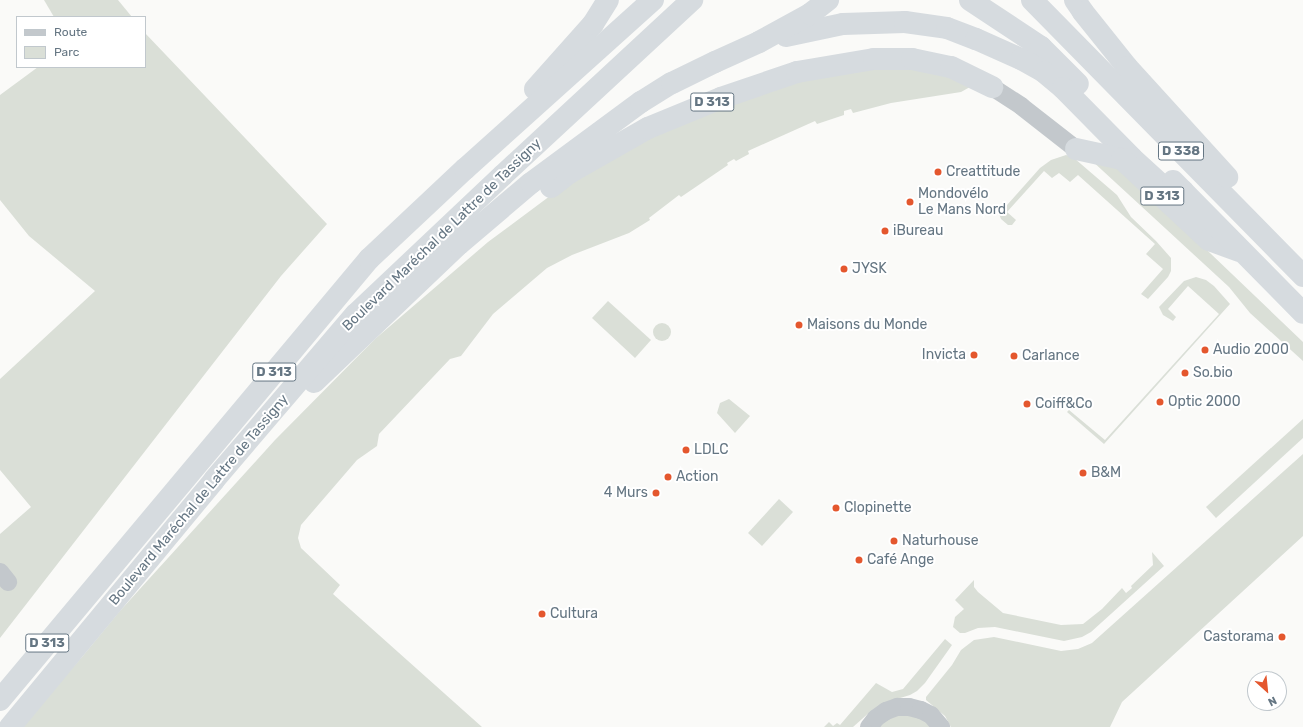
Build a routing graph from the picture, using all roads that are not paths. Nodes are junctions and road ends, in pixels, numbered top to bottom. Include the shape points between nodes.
1 (608, 0) edge
2 (653, 0) edge
3 (692, 0) edge
4 (828, 0) edge
5 (970, 0) edge
6 (1032, 0) edge
7 (1075, 0) edge
8 (760, 42) junction
9 (992, 87) joint
10 (1076, 149) joint
11 (465, 168) junction
12 (1183, 191) junction
13 (460, 244) junction
14 (1244, 252) junction
15 (1303, 259) edge
16 (1303, 276) edge
17 (1303, 313) edge
18 (214, 480) junction
19 (0, 700) edge
20 (10, 727) edge
21 (869, 727) edge
22 (941, 727) edge

1 - 11 highway via 593,24 543,81 468,151
2 - 11 highway, Boulevard Maréchal de Lattre de Tassigny / D 313
3 - 18 highway, Boulevard Maréchal de Lattre de Tassigny / D 313 via 356,314
4 - 8 highway, D 313 via 810,14
5 - 12 highway, D 338 via 1041,47
6 - 16 highway, D 338
7 - 15 highway, D 338 via 1127,67
8 - 12 highway, D 313 via 822,27 865,22 906,22 947,28 1021,59 1044,72 1168,191
8 - 13 highway, D 313 via 672,83 641,102 531,183
9 - 10 street, D 313
9 - 13 highway, D 313 via 951,67 912,59 874,59 797,72 721,98 648,128 569,173 490,233
10 - 14 highway, D 313 via 1122,160 1209,240
11 - 19 highway, Boulevard Maréchal de Lattre de Tassigny / D 313 via 369,259
12 - 14 highway, D 338
13 - 18 highway, D 313
14 - 17 highway, D 338
18 - 20 highway, Boulevard Maréchal de Lattre de Tassigny / D 313
21 - 22 street via 886,711 897,707 909,707 930,715

